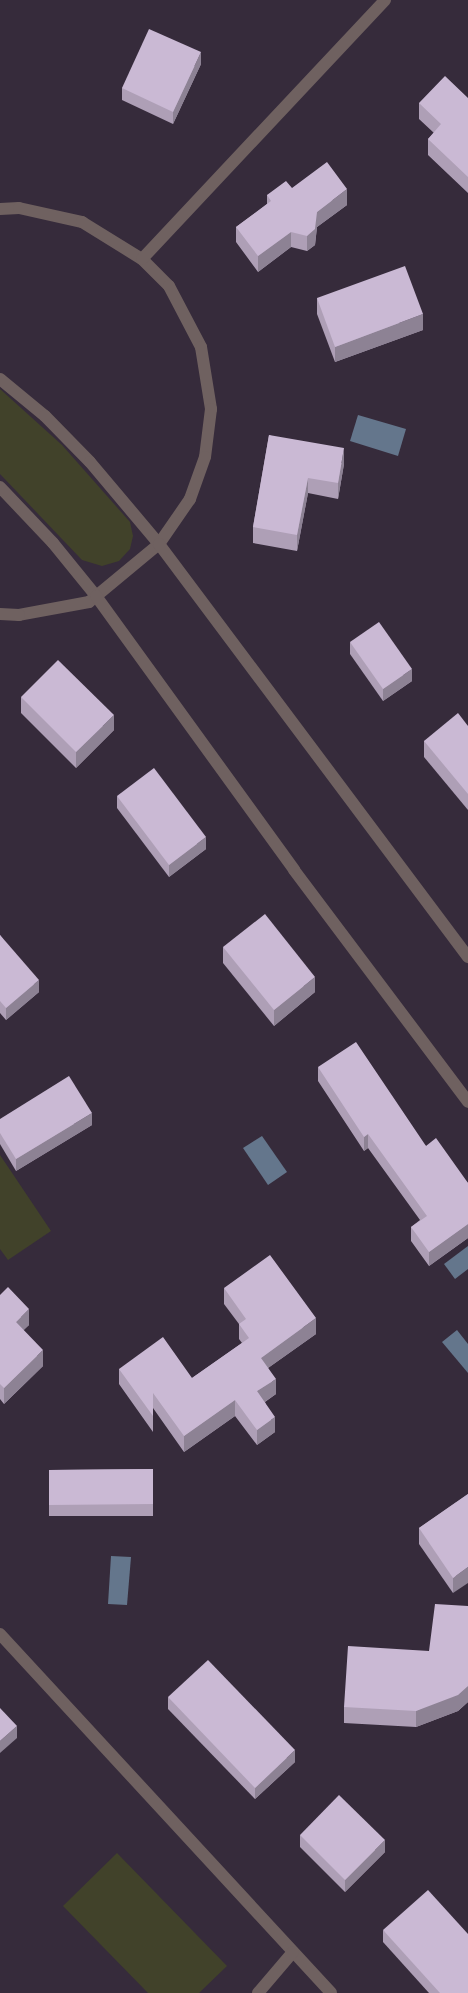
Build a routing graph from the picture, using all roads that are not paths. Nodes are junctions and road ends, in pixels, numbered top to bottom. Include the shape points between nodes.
1 (386, 0) edge
2 (0, 209) edge
3 (142, 259) junction
4 (0, 379) edge
5 (0, 487) edge
6 (159, 544) junction
7 (96, 596) junction
8 (0, 614) edge
9 (468, 957) edge
10 (468, 1102) edge
11 (0, 1634) edge
12 (293, 1952) junction
13 (329, 1992) edge
14 (258, 1993) edge

1 - 3 street
2 - 3 street via 19,208 82,222
3 - 6 street via 169,286 201,347 211,408 205,457 190,499
4 - 6 street via 45,416 90,462
5 - 7 street via 53,543
6 - 7 street
6 - 9 street
7 - 8 street via 89,602 36,612
7 - 10 street via 294,870
11 - 12 street
12 - 13 street
12 - 14 street

